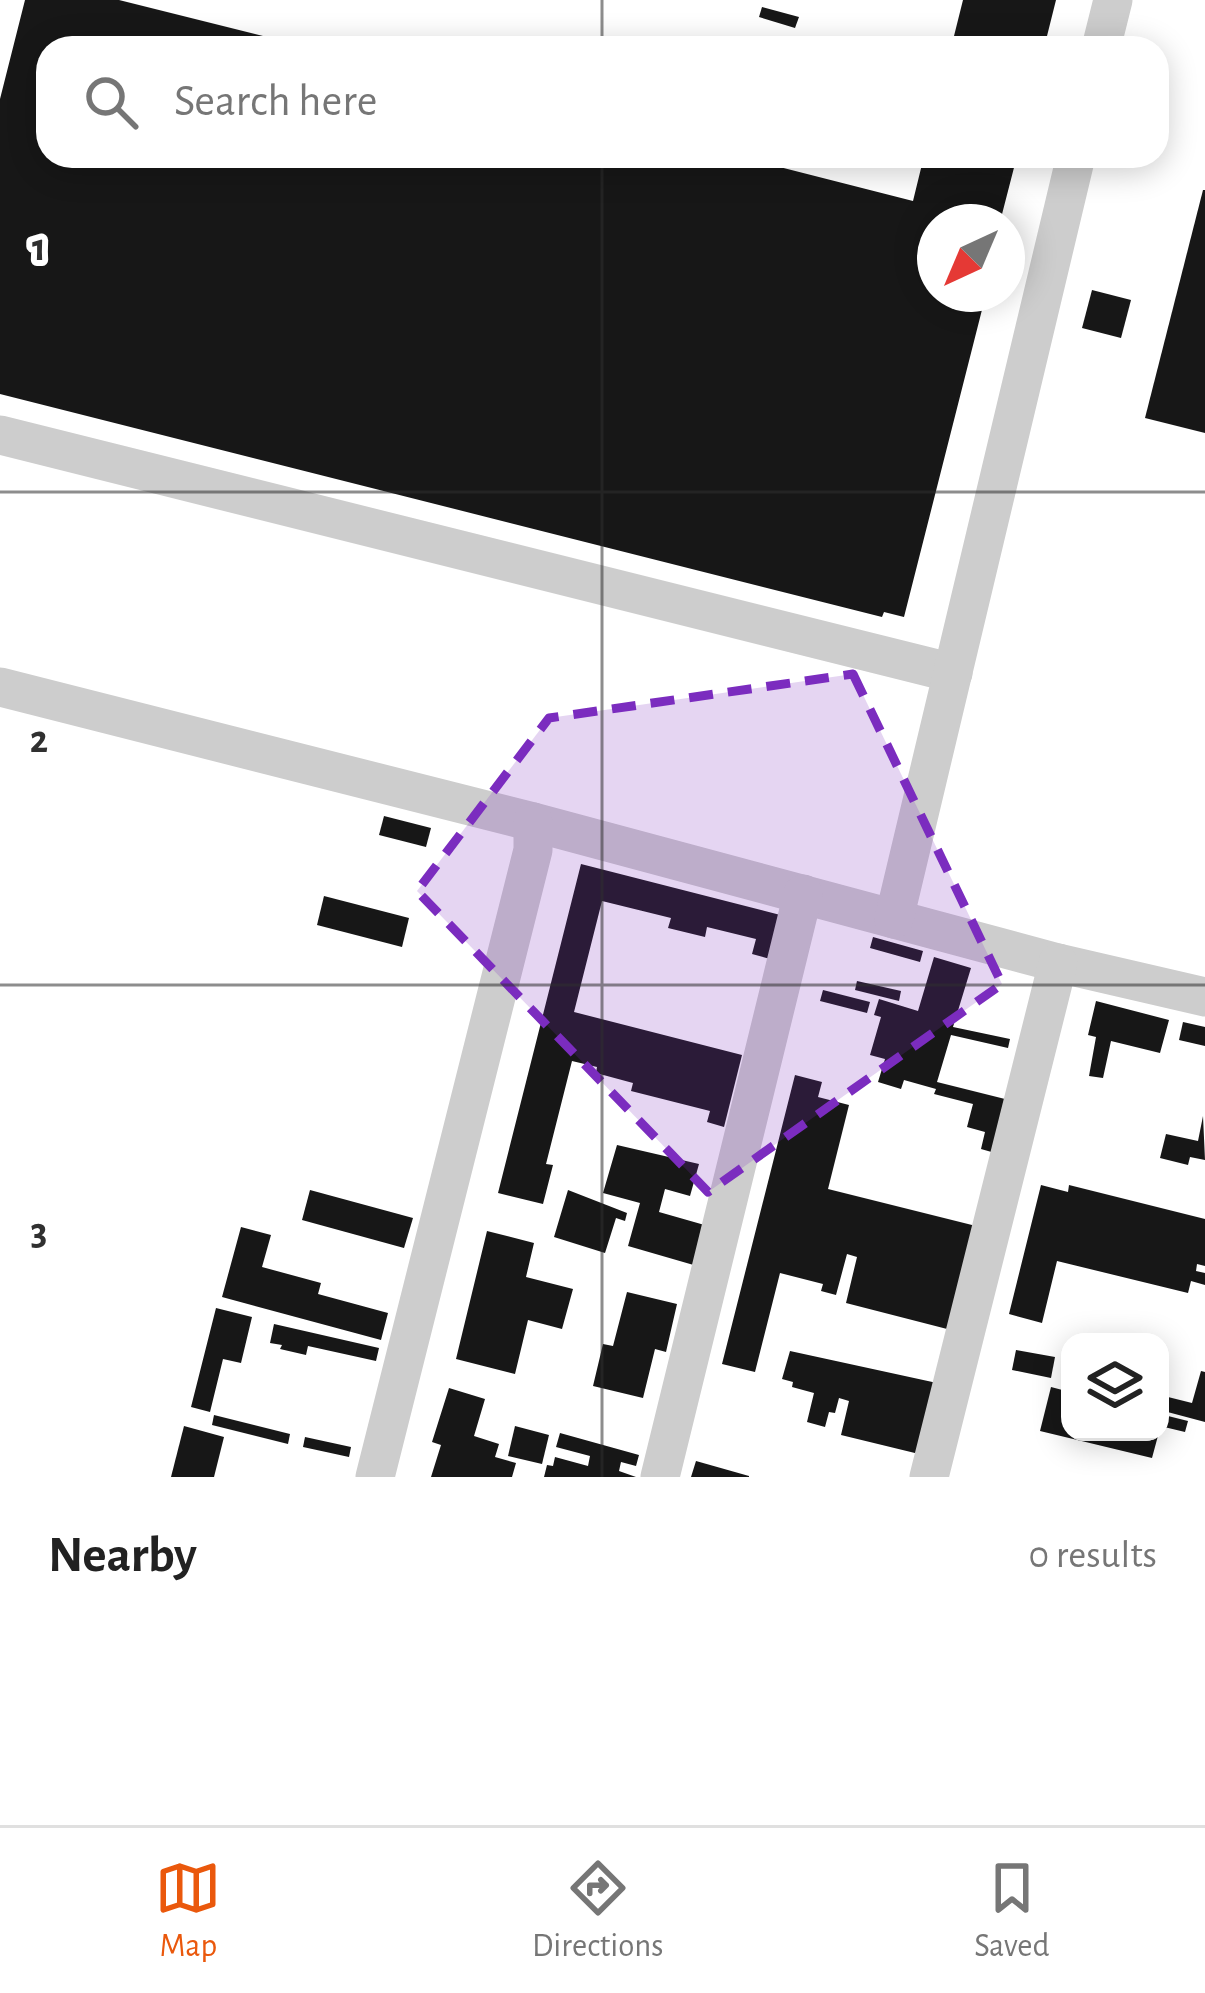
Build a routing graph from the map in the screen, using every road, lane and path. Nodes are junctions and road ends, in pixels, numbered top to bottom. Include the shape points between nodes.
1 (1113, 0) edge
2 (1104, 36) edge
3 (1073, 168) edge
4 (0, 435) edge
5 (953, 673) junction
6 (0, 687) edge
7 (533, 822) junction
8 (803, 894) junction
9 (894, 919) junction
10 (1058, 963) junction
11 (1205, 997) edge
12 (375, 1477) edge
13 (660, 1477) edge
14 (929, 1477) edge

1 - 2 street
3 - 5 street
4 - 5 street
5 - 9 street
6 - 7 street
7 - 8 street
7 - 12 street via 533,850
8 - 9 street
8 - 13 street
9 - 10 street
10 - 11 street
10 - 14 street

